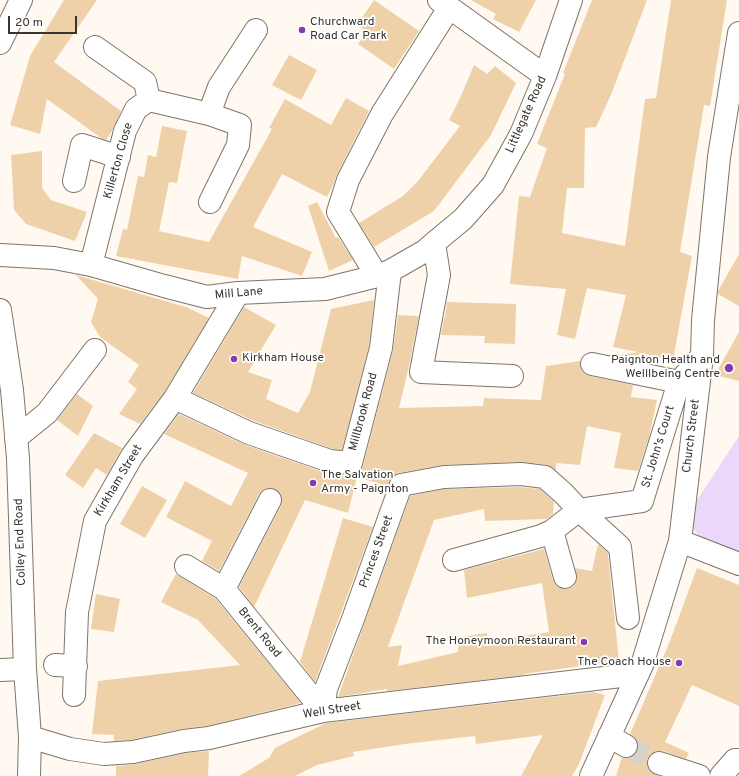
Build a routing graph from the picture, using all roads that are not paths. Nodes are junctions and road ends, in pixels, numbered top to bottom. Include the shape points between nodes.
1 (21, 0) edge
2 (571, 0) edge
3 (444, 4) edge
4 (256, 30) dead end
5 (739, 33) edge
6 (0, 43) edge
7 (95, 47) dead end
8 (545, 76) junction
9 (149, 100) junction
10 (209, 114) junction
11 (119, 157) junction
12 (74, 181) dead end
13 (210, 202) dead end
14 (463, 219) joint
15 (434, 243) junction
16 (0, 255) edge
17 (91, 265) junction
18 (383, 274) junction
19 (238, 293) junction
20 (0, 310) edge
21 (95, 350) dead end
22 (702, 356) junction
23 (592, 364) dead end
24 (512, 376) dead end
25 (679, 382) junction
26 (175, 398) junction
27 (16, 438) junction
28 (270, 500) dead end
29 (579, 510) junction
30 (552, 531) junction
31 (680, 541) junction
32 (454, 560) dead end
33 (739, 564) edge
34 (186, 566) dead end
35 (565, 577) dead end
36 (224, 589) junction
37 (628, 618) dead end
38 (26, 669) junction
39 (0, 670) edge
40 (638, 674) junction
41 (74, 695) dead end
42 (323, 711) junction
43 (30, 737) junction
44 (739, 760) edge
45 (659, 763) tunnel mouth
46 (30, 776) edge
47 (591, 776) edge
48 (699, 776) edge
49 (721, 776) edge

1 - 6 street
2 - 8 street, Littlegate Road
3 - 8 street
3 - 18 street via 348,180 338,212
4 - 10 street via 219,87
5 - 22 street, Church Street via 719,157 703,320
7 - 9 street via 145,82
8 - 14 street, Littlegate Road via 521,134 493,185
9 - 10 street
9 - 11 street, Killerton Close via 136,109 125,131
10 - 13 street via 240,125 238,145
11 - 12 street via 82,145
11 - 17 street, Killerton Close
14 - 15 street, Mill Lane
15 - 18 street, Mill Lane via 425,251
15 - 24 street via 439,275 421,372
16 - 17 street, Mill Lane via 54,258
17 - 19 street, Mill Lane via 207,297
18 - 19 street, Mill Lane via 325,289
18 - 26 street, Millbrook Road via 381,348 351,463 330,461 249,433
19 - 26 street, Kirkham Street
20 - 27 street, Colley End Road
21 - 27 street via 48,413
22 - 25 street, St. John's Court
22 - 31 street, Church Street
23 - 25 street
25 - 29 street, St. John's Court via 642,501
26 - 41 street, Kirkham Street via 132,456 95,521 65,665
27 - 38 street, Colley End Road
28 - 36 street
29 - 30 street
29 - 37 street via 620,547
29 - 42 street, Princes Street via 545,477 521,474 444,477 402,485 326,689
30 - 32 street
30 - 35 street
31 - 33 street
31 - 40 street, Church Street
34 - 36 street, Brent Road
36 - 42 street, Brent Road
38 - 39 street
38 - 43 street, Colley End Road
40 - 42 street, Well Street
40 - 47 street, Church Street via 617,741
42 - 43 street, Well Street via 209,738 133,752 104,754 70,749
43 - 46 street, Colley End Road
44 - 49 street via 735,760
45 - 48 street

